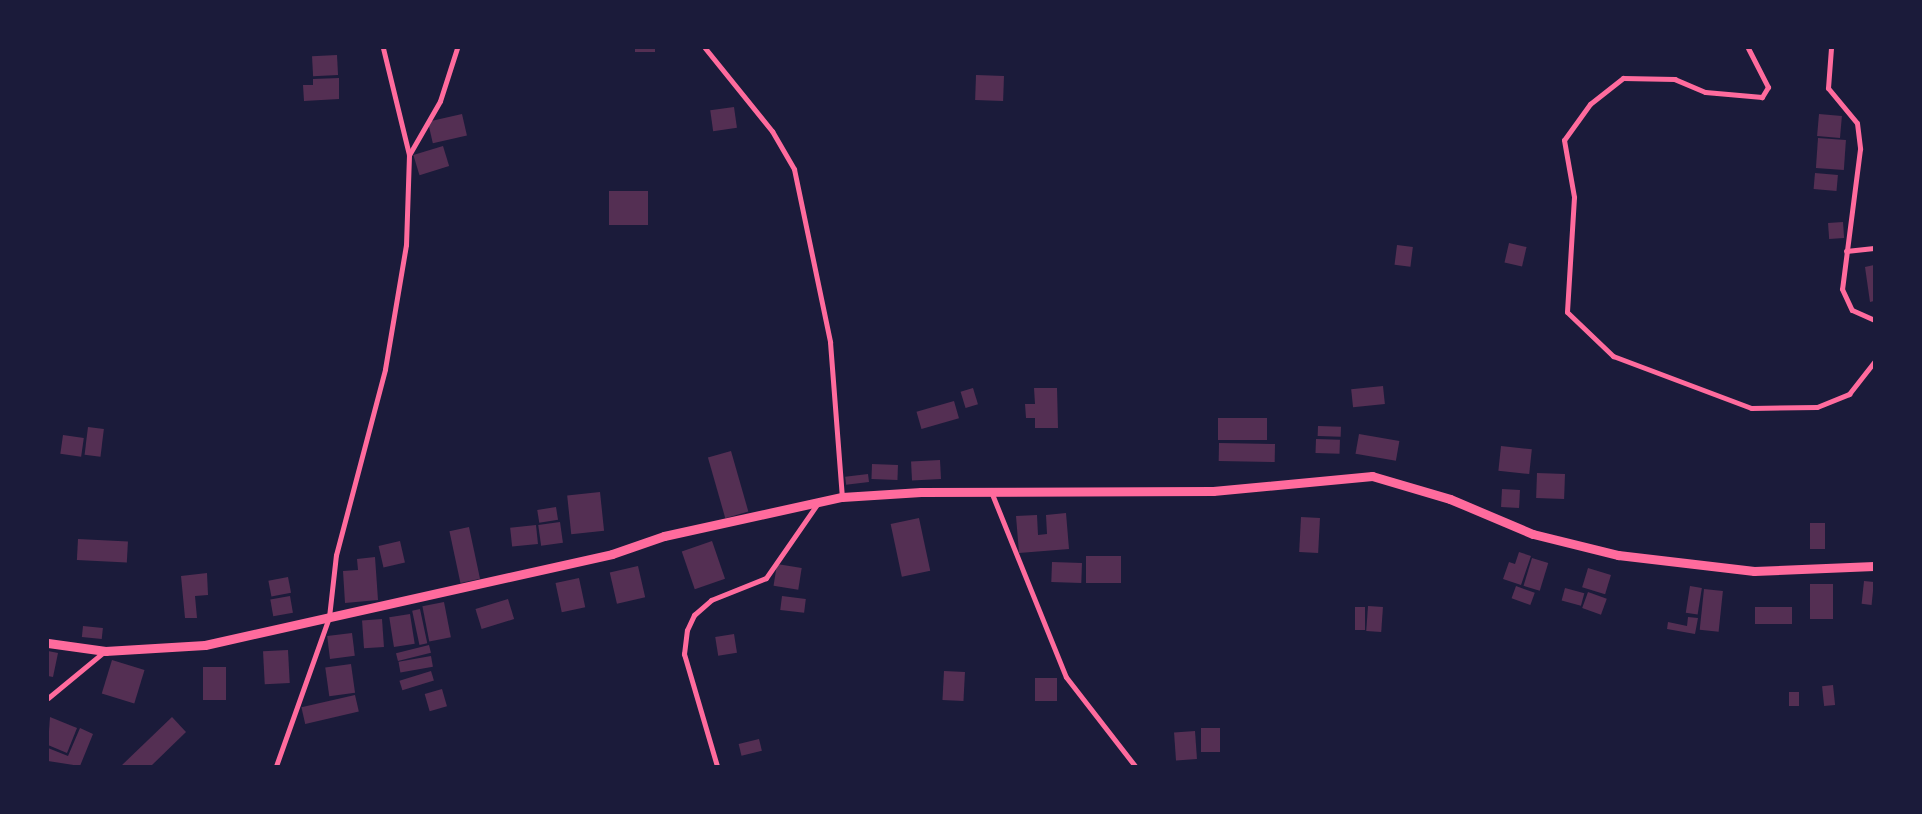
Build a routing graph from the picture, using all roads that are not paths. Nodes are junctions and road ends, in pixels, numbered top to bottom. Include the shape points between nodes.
1 (383, 48) edge
2 (457, 48) edge
3 (705, 48) edge
4 (1748, 48) edge
5 (1830, 48) edge
6 (409, 156) junction
7 (1874, 248) edge
8 (1846, 251) junction
9 (1874, 320) edge
10 (1874, 362) edge
11 (992, 494) junction
12 (842, 497) junction
13 (818, 503) junction
14 (1874, 566) edge
15 (329, 617) junction
16 (48, 643) edge
17 (105, 651) junction
18 (48, 698) edge
19 (276, 766) edge
20 (717, 766) edge
21 (1135, 766) edge

1 - 6 street
2 - 6 street via 440,101
3 - 12 street via 772,131 794,169 830,342
4 - 10 street via 1768,87 1762,97 1705,92 1675,79 1623,78 1590,104 1564,140 1574,197 1567,312 1613,356 1751,408 1817,407 1849,394
5 - 8 street via 1828,88 1857,123 1860,149
6 - 15 street via 406,245 367,446 336,555
7 - 8 street
8 - 9 street via 1842,271 1846,300 1852,310
11 - 12 street
11 - 14 street via 1212,491 1372,476 1450,499 1533,534 1618,555 1754,571
11 - 21 street via 1040,622 1066,677
12 - 13 street
13 - 15 street
13 - 20 street via 766,578 711,600 694,615 688,630 684,654
15 - 17 street via 205,645
15 - 19 street
16 - 17 street
17 - 18 street

